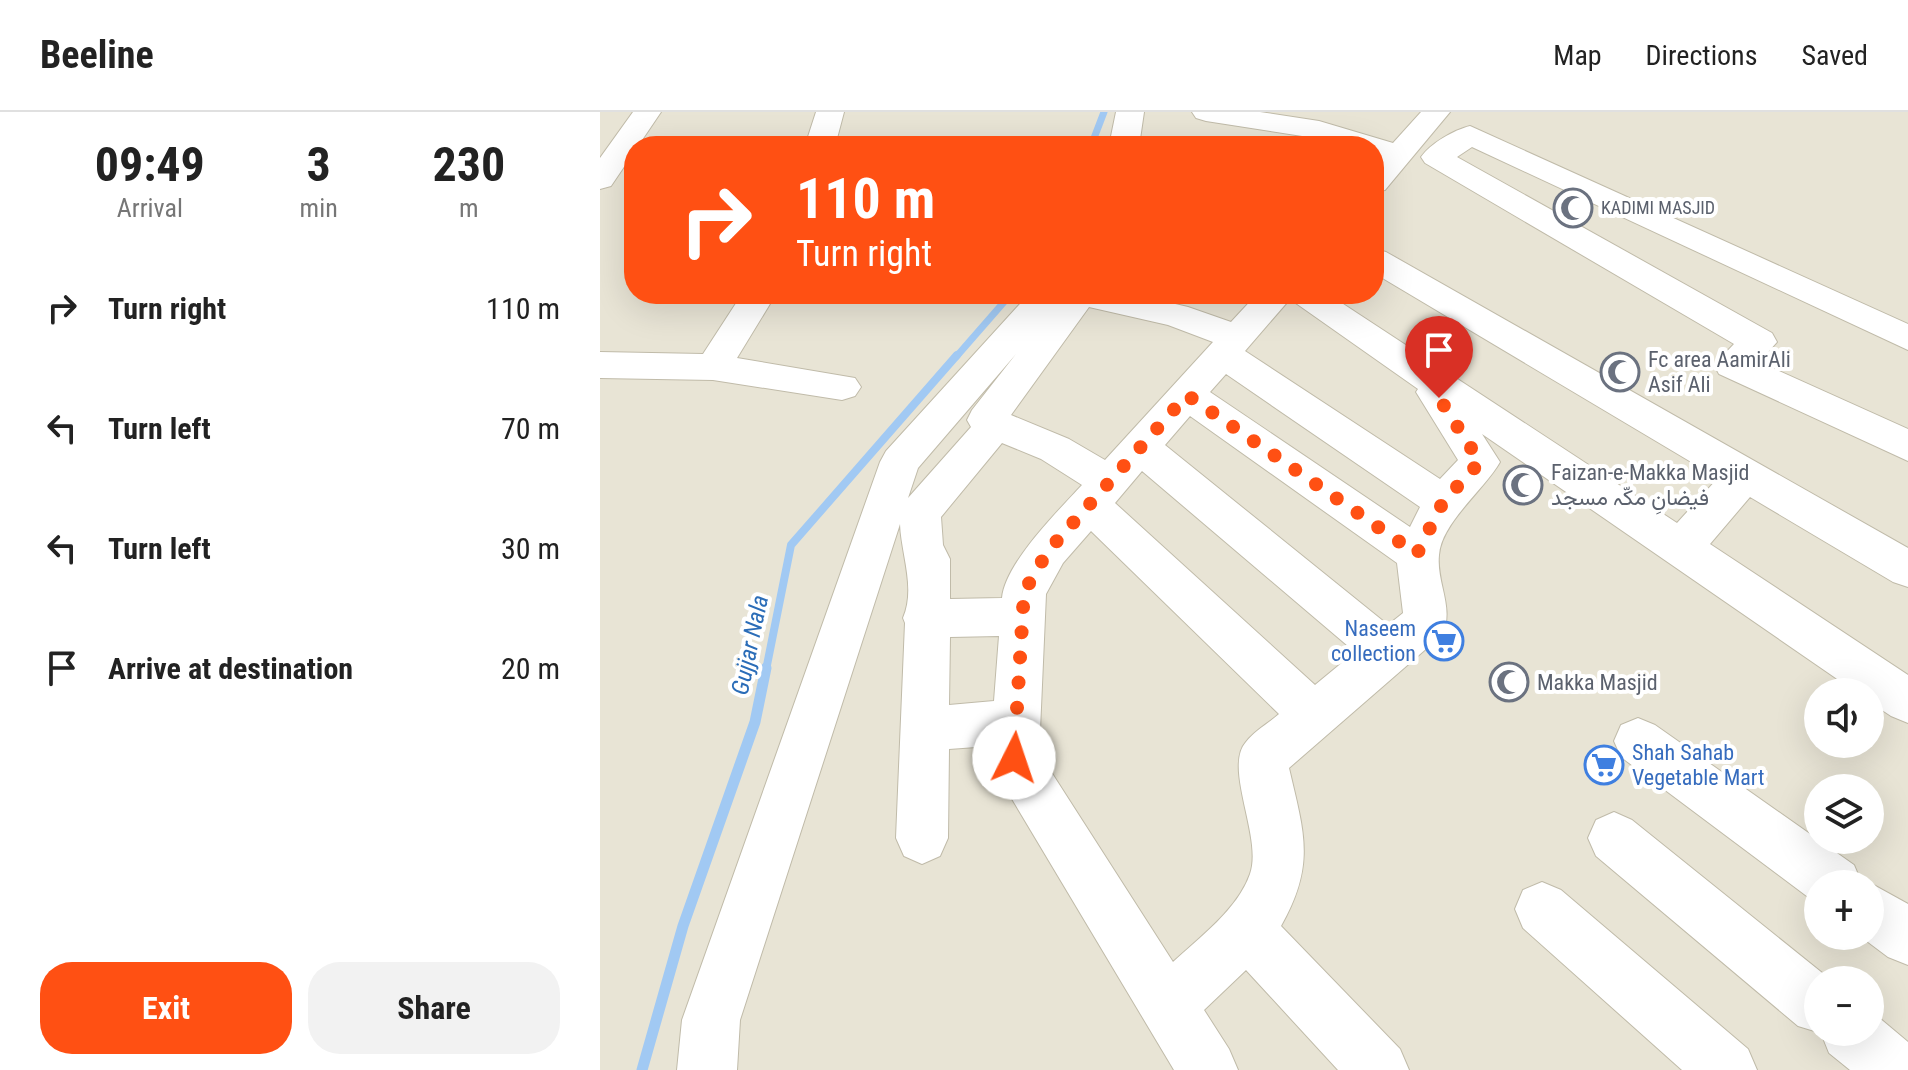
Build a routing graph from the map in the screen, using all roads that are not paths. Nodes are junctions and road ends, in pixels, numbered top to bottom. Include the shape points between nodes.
1 (647, 112) edge
2 (830, 112) edge
3 (1130, 112) edge
4 (1207, 112) edge
5 (1367, 112) edge
6 (1436, 112) edge
7 (1273, 117) edge
8 (601, 129) edge
9 (1328, 130) edge
10 (630, 136) edge
11 (823, 136) edge
12 (1126, 136) edge
13 (1259, 136) edge
14 (624, 145) edge
15 (1384, 149) edge
16 (1399, 154) junction
17 (600, 163) edge
18 (1384, 171) edge
19 (600, 180) edge
20 (1384, 265) edge
21 (753, 304) edge
22 (1039, 304) edge
23 (1092, 304) edge
24 (1267, 304) edge
25 (1319, 304) edge
26 (1186, 305) edge
27 (1908, 338) edge
28 (1230, 346) junction
29 (600, 365) edge
30 (713, 367) junction
31 (1426, 376) junction
32 (842, 387) dead end
33 (1187, 395) junction
34 (996, 424) junction
35 (1908, 446) edge
36 (1140, 447) junction
37 (1745, 475) junction
38 (1100, 493) junction
39 (1443, 502) junction
40 (1681, 548) junction
41 (1417, 554) junction
42 (1908, 569) edge
43 (1023, 617) junction
44 (925, 618) junction
45 (1388, 652) junction
46 (1908, 701) edge
47 (1314, 716) junction
48 (1016, 722) junction
49 (923, 729) junction
50 (1638, 741) dead end
51 (922, 838) dead end
52 (1614, 838) dead end
53 (1816, 870) edge
54 (1542, 909) dead end
55 (1884, 920) edge
56 (1247, 930) junction
57 (1908, 937) edge
58 (1804, 994) edge
59 (1168, 1005) junction
60 (1867, 1046) edge
61 (707, 1070) edge
62 (1208, 1070) edge
63 (1379, 1070) edge
64 (1727, 1070) edge
65 (1896, 1070) edge

1 - 10 street
2 - 11 street
3 - 12 street
4 - 7 street
5 - 9 street
6 - 16 street
7 - 9 street
7 - 13 street
8 - 17 street
14 - 19 street
15 - 16 street
16 - 18 street
20 - 37 street
21 - 30 street
22 - 61 street via 900,462 711,1020
23 - 34 street via 986,420
24 - 28 street
25 - 31 street
26 - 28 street
27 - 35 street via 1470,135 1436,157 1759,342 1732,365
28 - 33 street
28 - 39 street
29 - 30 street
30 - 32 street
31 - 39 street via 1480,462
31 - 40 street
33 - 36 street
33 - 41 street
34 - 38 street via 1055,449
34 - 44 street via 920,513 922,545 929,559
36 - 38 street
36 - 45 street
37 - 40 street
37 - 42 street
38 - 43 street via 1048,551 1024,592
38 - 47 street
39 - 41 street
40 - 46 street
41 - 45 street via 1426,621
43 - 44 street
43 - 48 street
44 - 49 street
45 - 47 street
47 - 56 street via 1262,759 1278,873
48 - 49 street
48 - 59 street via 1014,758
49 - 51 street
50 - 53 street
52 - 58 street
54 - 64 street
55 - 57 street
56 - 59 street
56 - 63 street
59 - 62 street
60 - 65 street

